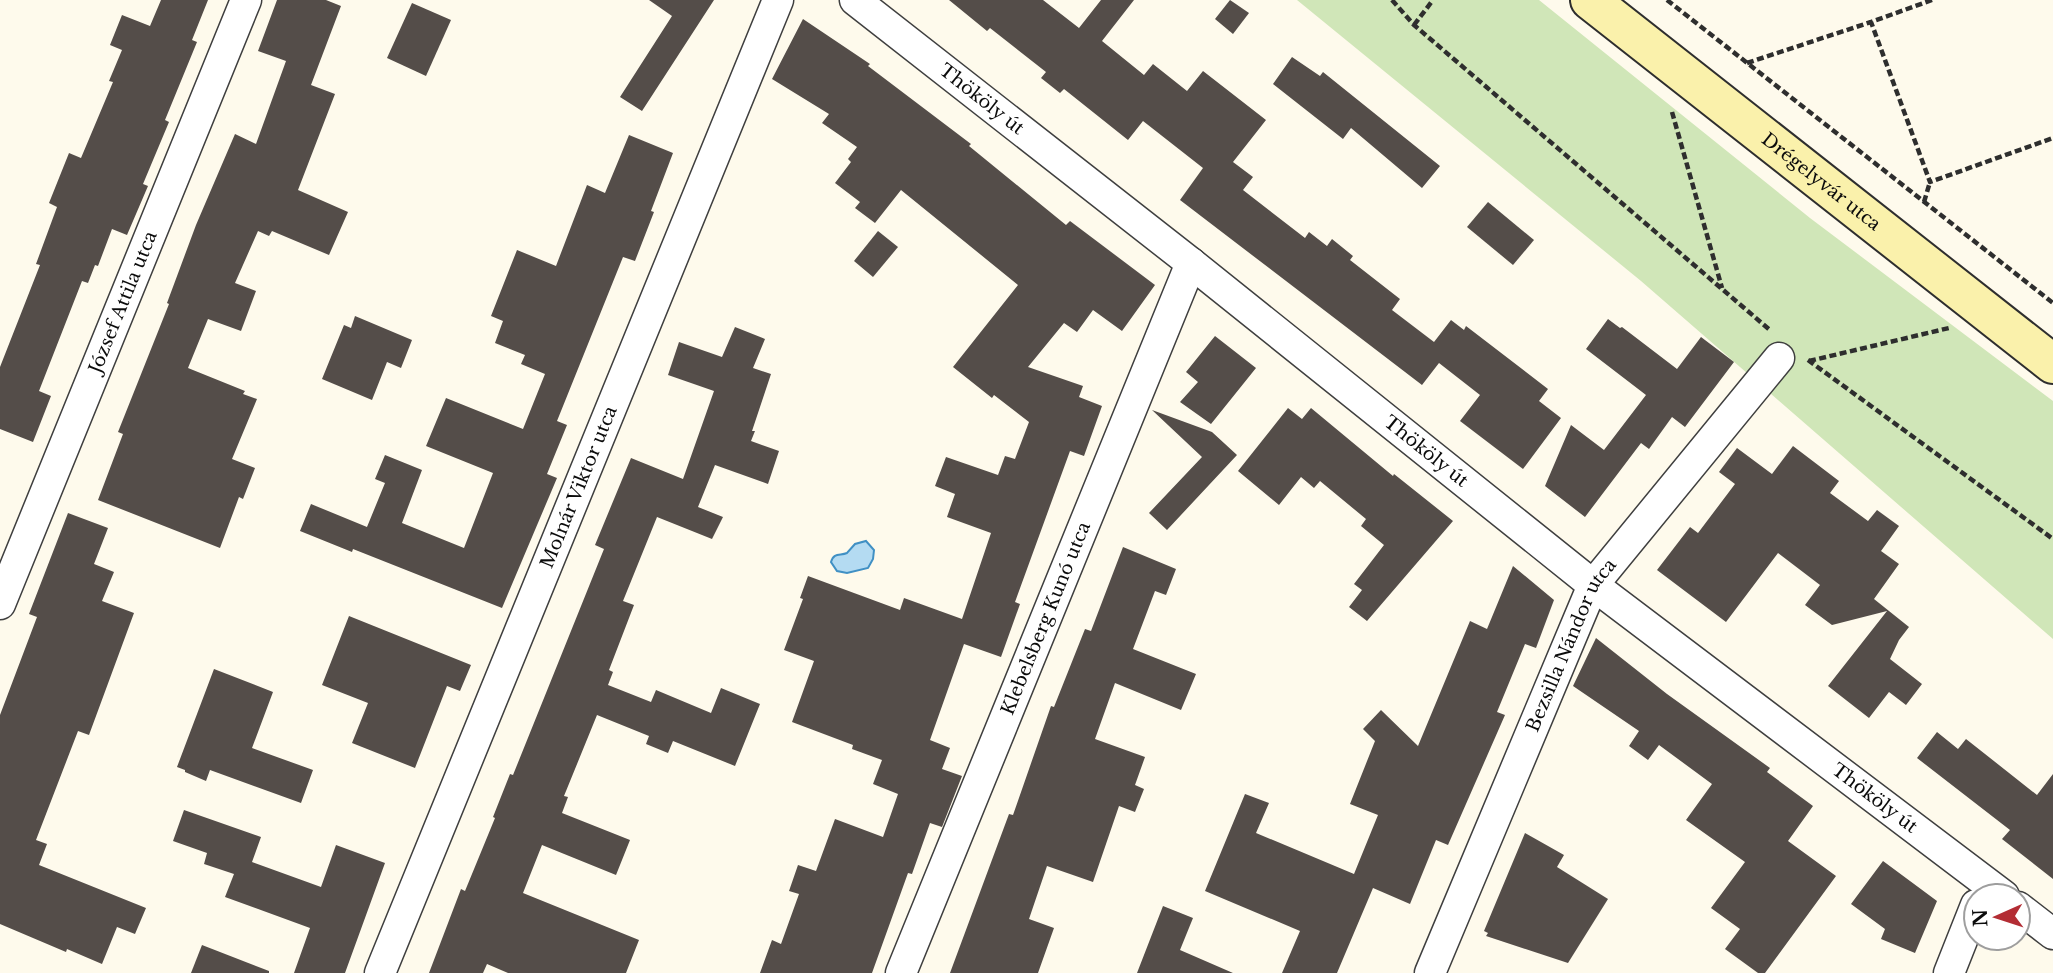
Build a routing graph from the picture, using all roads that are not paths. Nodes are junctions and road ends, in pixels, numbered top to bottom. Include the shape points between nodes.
1 (246, 0) edge
2 (778, 0) edge
3 (855, 0) edge
4 (1590, 0) edge
5 (1191, 262) junction
6 (1786, 351) road end
7 (2053, 364) edge
8 (1593, 586) junction
9 (0, 604) edge
10 (1969, 882) edge
11 (2032, 918) edge
12 (2053, 934) edge
13 (1962, 946) edge
14 (380, 973) edge
15 (901, 973) edge
16 (1430, 973) edge
17 (1949, 973) edge

1 - 9 street, József Attila utca
2 - 14 street, Molnár Viktor utca
3 - 5 street, Thököly út
4 - 7 main road, Drégelyvár utca
5 - 8 street, Thököly út
5 - 15 street, Klebelsberg Kunó utca
6 - 8 street, Bezsilla Nándor utca
8 - 10 street, Thököly út
8 - 16 street, Bezsilla Nándor utca
11 - 12 street
13 - 17 street

